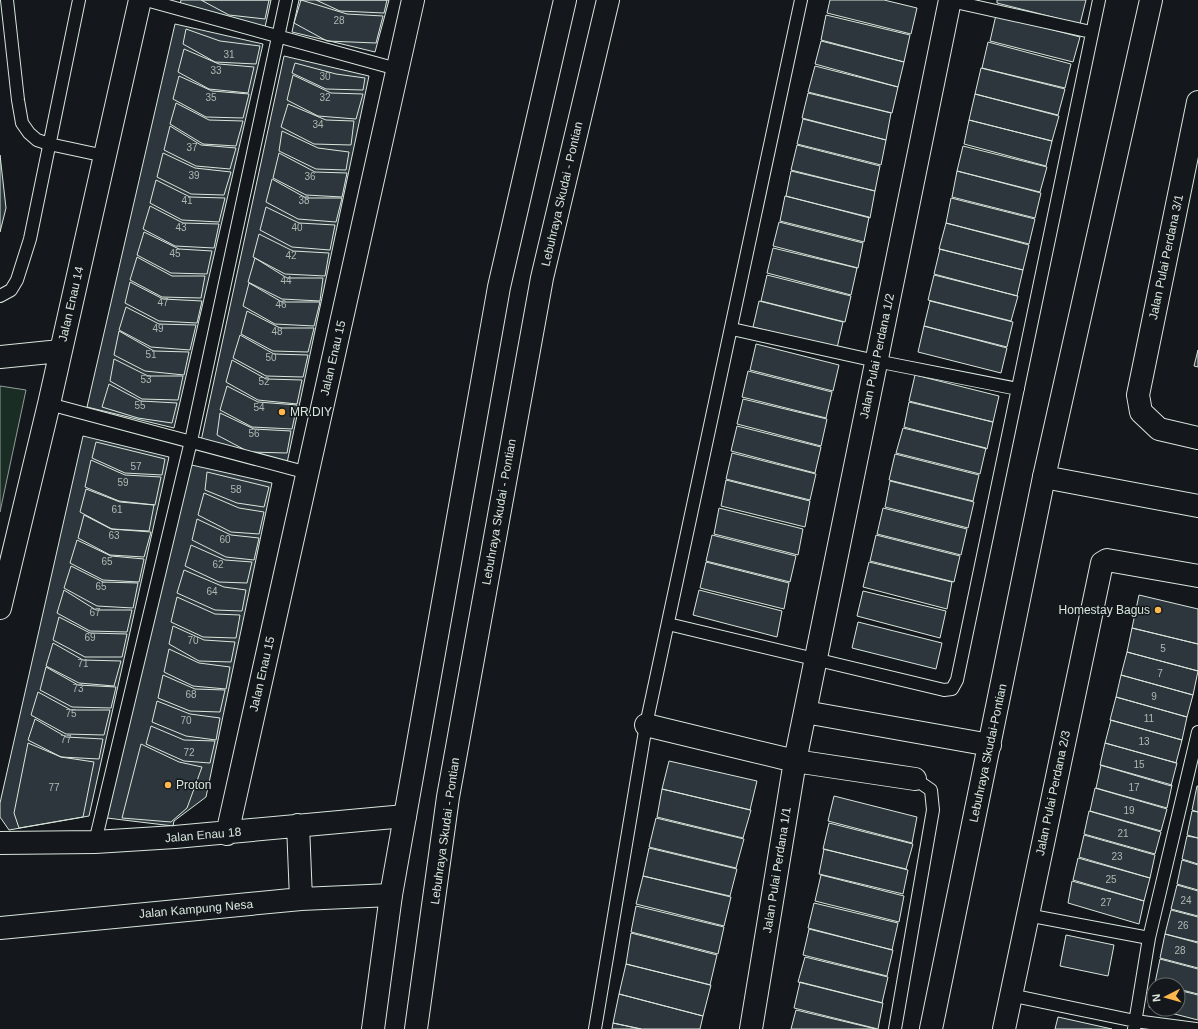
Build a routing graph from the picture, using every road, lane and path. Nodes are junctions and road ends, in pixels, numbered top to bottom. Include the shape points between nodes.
1 (7, 0) edge
2 (79, 0) edge
3 (140, 0) edge
4 (146, 0) edge
5 (286, 0) edge
6 (413, 0) edge
7 (565, 0) edge
8 (608, 0) edge
9 (801, 0) edge
10 (948, 0) edge
11 (1099, 0) edge
12 (1151, 0) edge
13 (1091, 32) junction
14 (277, 36) junction
15 (397, 70) junction
16 (1198, 102) edge
17 (49, 144) junction
18 (105, 156) junction
19 (0, 296) edge
20 (732, 329) junction
21 (60, 351) junction
22 (0, 357) edge
23 (876, 361) junction
24 (1018, 389) junction
25 (49, 404) junction
26 (1198, 438) edge
27 (191, 441) junction
28 (308, 473) junction
29 (1044, 477) junction
30 (1198, 506) edge
31 (1198, 576) edge
32 (0, 608) edge
33 (668, 624) junction
34 (815, 660) junction
35 (805, 712) junction
36 (646, 726) junction
37 (1198, 732) edge
38 (990, 745) junction
39 (794, 761) junction
40 (915, 779) joint
41 (405, 816) junction
42 (298, 825) junction
43 (227, 834) junction
44 (95, 842) junction
45 (0, 843) edge
46 (391, 895) junction
47 (301, 899) junction
48 (1028, 915) junction
49 (0, 928) edge
50 (1149, 938) junction
51 (1010, 995) junction
52 (1134, 1025) edge
53 (373, 1029) edge
54 (416, 1029) edge
55 (595, 1029) edge
56 (752, 1029) edge
57 (895, 1029) edge
58 (931, 1029) edge
59 (1004, 1029) edge
60 (1196, 1029) edge

1 - 17 lane via 22,123 37,140
2 - 17 lane
3 - 18 main road, Jalan Enau 14
4 - 14 lane
5 - 14 lane
6 - 15 main road, Jalan Enau 15
7 - 41 main road via 500,287
8 - 54 main road, Lebuhraya Skudai - Pontian via 540,286 448,797
9 - 20 lane
10 - 13 lane
10 - 23 main road, Jalan Pulai Perdana 1/2
11 - 13 lane
12 - 29 main road, Lebuhraya Skudai-Pontian
13 - 24 lane
14 - 15 lane
14 - 27 lane
15 - 28 main road, Jalan Enau 15
16 - 26 main road, Jalan Pulai Perdana 3/1 via 1138,395 1141,412 1159,429
17 - 18 lane
17 - 19 lane via 30,239 17,280 11,290
18 - 21 main road, Jalan Enau 14
20 - 23 lane
20 - 33 lane
21 - 22 main road
21 - 25 main road, Jalan Enau 14
23 - 24 lane
23 - 34 main road, Jalan Pulai Perdana 1/2
24 - 34 lane via 957,680 952,689 944,690
25 - 27 lane
25 - 32 main road, Jalan Enau 14
27 - 28 lane
27 - 44 lane
28 - 43 main road, Jalan Enau 15
29 - 30 main road
29 - 38 main road, Lebuhraya Skudai-Pontian
31 - 48 main road, Jalan Pulai Perdana 2/3 via 1107,560 1102,563
33 - 34 lane
33 - 36 lane
34 - 35 main road, Jalan Pulai Perdana 1/2
35 - 38 main road
35 - 39 main road, Jalan Pulai Perdana 1/1
36 - 39 main road
36 - 55 lane
37 - 50 lane
38 - 58 main road, Lebuhraya Skudai-Pontian
39 - 40 main road
39 - 56 main road, Jalan Pulai Perdana 1/1
40 - 57 lane via 931,790 933,810
41 - 42 main road, Jalan Enau 18
41 - 46 main road
42 - 43 main road, Jalan Enau 18
42 - 47 main road
43 - 44 main road, Jalan Enau 18
44 - 45 main road, Jalan Enau 18
46 - 47 main road, Jalan Kampung Nesa
46 - 53 main road
47 - 49 main road, Jalan Kampung Nesa
48 - 50 lane
48 - 51 main road, Jalan Pulai Perdana 2/3
50 - 52 lane
51 - 52 lane
51 - 59 main road, Jalan Pulai Perdana 2/3
52 - 60 lane

